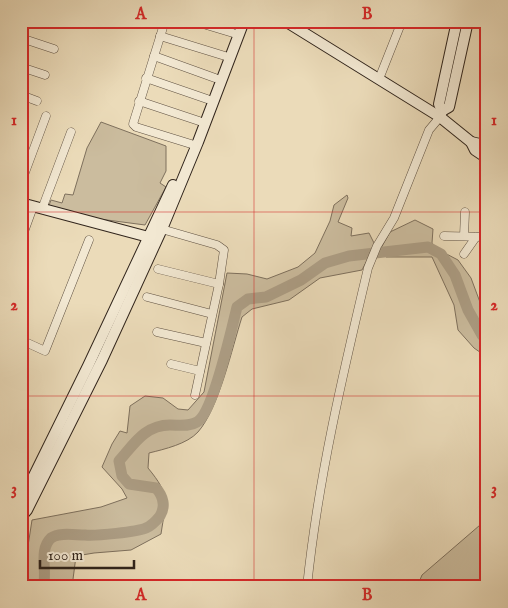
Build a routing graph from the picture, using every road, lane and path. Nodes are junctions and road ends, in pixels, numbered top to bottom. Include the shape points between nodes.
1 (165, 21) edge
2 (193, 21) edge
3 (238, 21) edge
4 (244, 21) edge
5 (284, 21) edge
6 (402, 21) edge
7 (457, 21) edge
8 (468, 21) edge
9 (233, 33) junction
10 (160, 36) junction
11 (21, 38) edge
12 (54, 49) dead end
13 (154, 56) junction
14 (224, 56) junction
15 (21, 67) edge
16 (45, 75) dead end
17 (146, 78) junction
18 (215, 78) junction
19 (379, 79) junction
20 (21, 95) edge
21 (207, 99) junction
22 (37, 101) dead end
23 (139, 101) junction
24 (441, 114) junction
25 (46, 116) dead end
26 (199, 121) junction
27 (71, 132) dead end
28 (471, 142) junction
29 (191, 144) junction
30 (487, 148) edge
31 (487, 158) edge
32 (21, 183) edge
33 (21, 203) edge
34 (38, 208) junction
35 (465, 212) dead end
36 (158, 228) junction
37 (444, 236) dead end
38 (464, 236) junction
39 (476, 236) junction
40 (487, 237) edge
41 (153, 238) junction
42 (21, 240) edge
43 (89, 240) dead end
44 (464, 254) dead end
45 (158, 269) dead end
46 (219, 284) junction
47 (147, 297) dead end
48 (212, 314) junction
49 (157, 332) dead end
50 (21, 340) edge
51 (206, 343) junction
52 (171, 364) dead end
53 (200, 371) junction
54 (195, 395) dead end
55 (21, 502) edge
56 (21, 517) edge
57 (307, 587) edge

1 - 10 street
2 - 9 street
3 - 9 street
4 - 36 street via 198,142
5 - 19 street
6 - 19 street
7 - 24 street via 439,104
8 - 24 street via 448,107
9 - 14 street
10 - 13 street
10 - 14 street
11 - 12 street
13 - 17 street
13 - 18 street
14 - 18 street
15 - 16 street
17 - 21 street
17 - 23 street
18 - 21 street
19 - 24 street
20 - 22 street
21 - 26 street
23 - 26 street
23 - 29 street via 134,126
24 - 28 street
24 - 57 street via 429,130 394,218 371,260 332,432
25 - 32 street
26 - 29 street
27 - 34 street
28 - 30 street
28 - 31 street via 475,150
29 - 36 street
33 - 34 street
34 - 41 street
34 - 42 street
35 - 38 street
36 - 41 street
36 - 46 street via 222,247 225,253
37 - 38 street
38 - 39 street
39 - 40 street
39 - 44 street
41 - 55 street
41 - 56 street via 94,377 28,510
43 - 50 street via 45,351
45 - 46 street
46 - 48 street
47 - 48 street
48 - 51 street
49 - 51 street
51 - 53 street
52 - 53 street
53 - 54 street

